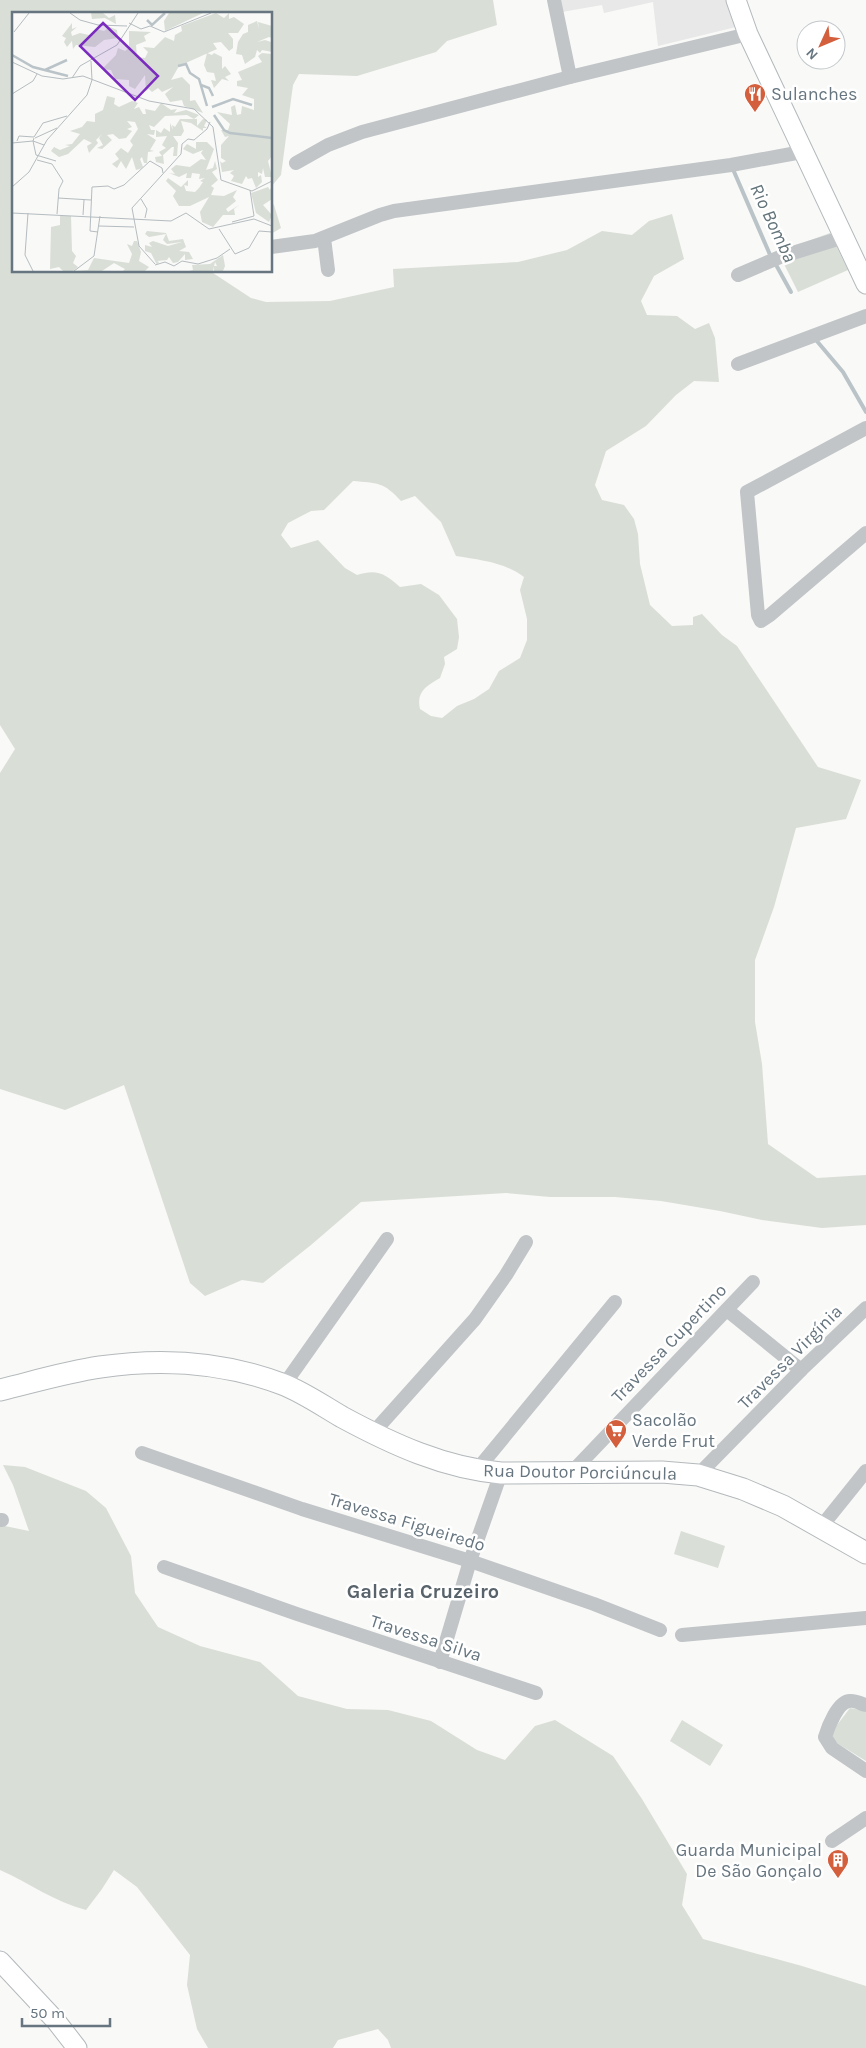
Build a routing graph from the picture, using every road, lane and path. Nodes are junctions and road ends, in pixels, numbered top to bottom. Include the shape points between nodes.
1 (554, 0) edge
2 (736, 0) edge
3 (748, 34) junction
4 (570, 77) junction
5 (802, 152) junction
6 (296, 163) dead end
7 (844, 237) junction
8 (324, 238) junction
9 (272, 247) edge
10 (328, 270) dead end
11 (738, 275) dead end
12 (866, 284) edge
13 (866, 316) edge
14 (738, 364) dead end
15 (866, 428) edge
16 (866, 533) edge
17 (387, 1239) dead end
18 (526, 1242) dead end
19 (753, 1282) dead end
20 (615, 1302) dead end
21 (866, 1308) edge
22 (727, 1310) junction
23 (801, 1370) junction
24 (284, 1385) junction
25 (0, 1390) edge
26 (372, 1434) junction
27 (142, 1453) dead end
28 (476, 1471) junction
29 (866, 1471) edge
30 (501, 1473) junction
31 (570, 1474) junction
32 (698, 1475) junction
33 (821, 1527) junction
34 (866, 1553) edge
35 (470, 1561) junction
36 (164, 1567) dead end
37 (866, 1618) edge
38 (660, 1630) dead end
39 (682, 1635) dead end
40 (440, 1662) junction
41 (536, 1693) dead end
42 (866, 1705) edge
43 (866, 1771) edge
44 (866, 1818) edge
45 (832, 1841) dead end
46 (0, 1961) edge
47 (77, 2048) edge

1 - 4 street
2 - 3 main road
3 - 4 street
3 - 5 main road
4 - 6 street via 362,132 328,145
5 - 7 main road
5 - 8 street via 394,211
7 - 11 street
7 - 12 main road
8 - 9 street
8 - 10 street
13 - 14 street
15 - 16 street via 747,492 761,621
17 - 24 street
18 - 26 street via 475,1319
19 - 22 street, Travessa Cupertino
20 - 28 street
21 - 23 street, Travessa Virgínia
22 - 23 street
22 - 31 street, Travessa Cupertino
23 - 32 street, Travessa Virgínia
24 - 25 main road, Rua Doutor Porciúncula via 246,1372 157,1362 99,1367
24 - 26 main road, Rua Doutor Porciúncula
26 - 28 main road, Rua Doutor Porciúncula via 435,1460
27 - 35 street, Travessa Figueiredo via 302,1509
28 - 30 main road, Rua Doutor Porciúncula
29 - 33 street
30 - 31 main road, Rua Doutor Porciúncula
30 - 35 street
31 - 32 main road, Rua Doutor Porciúncula via 662,1472
32 - 33 main road, Rua Doutor Porciúncula via 743,1488
33 - 34 main road, Rua Doutor Porciúncula
35 - 38 street, Travessa Figueiredo
35 - 40 street
36 - 40 street, Travessa Silva
37 - 39 street
40 - 41 street, Travessa Silva
42 - 43 street via 845,1703 829,1722 825,1737 832,1748
44 - 45 street
46 - 47 main road

